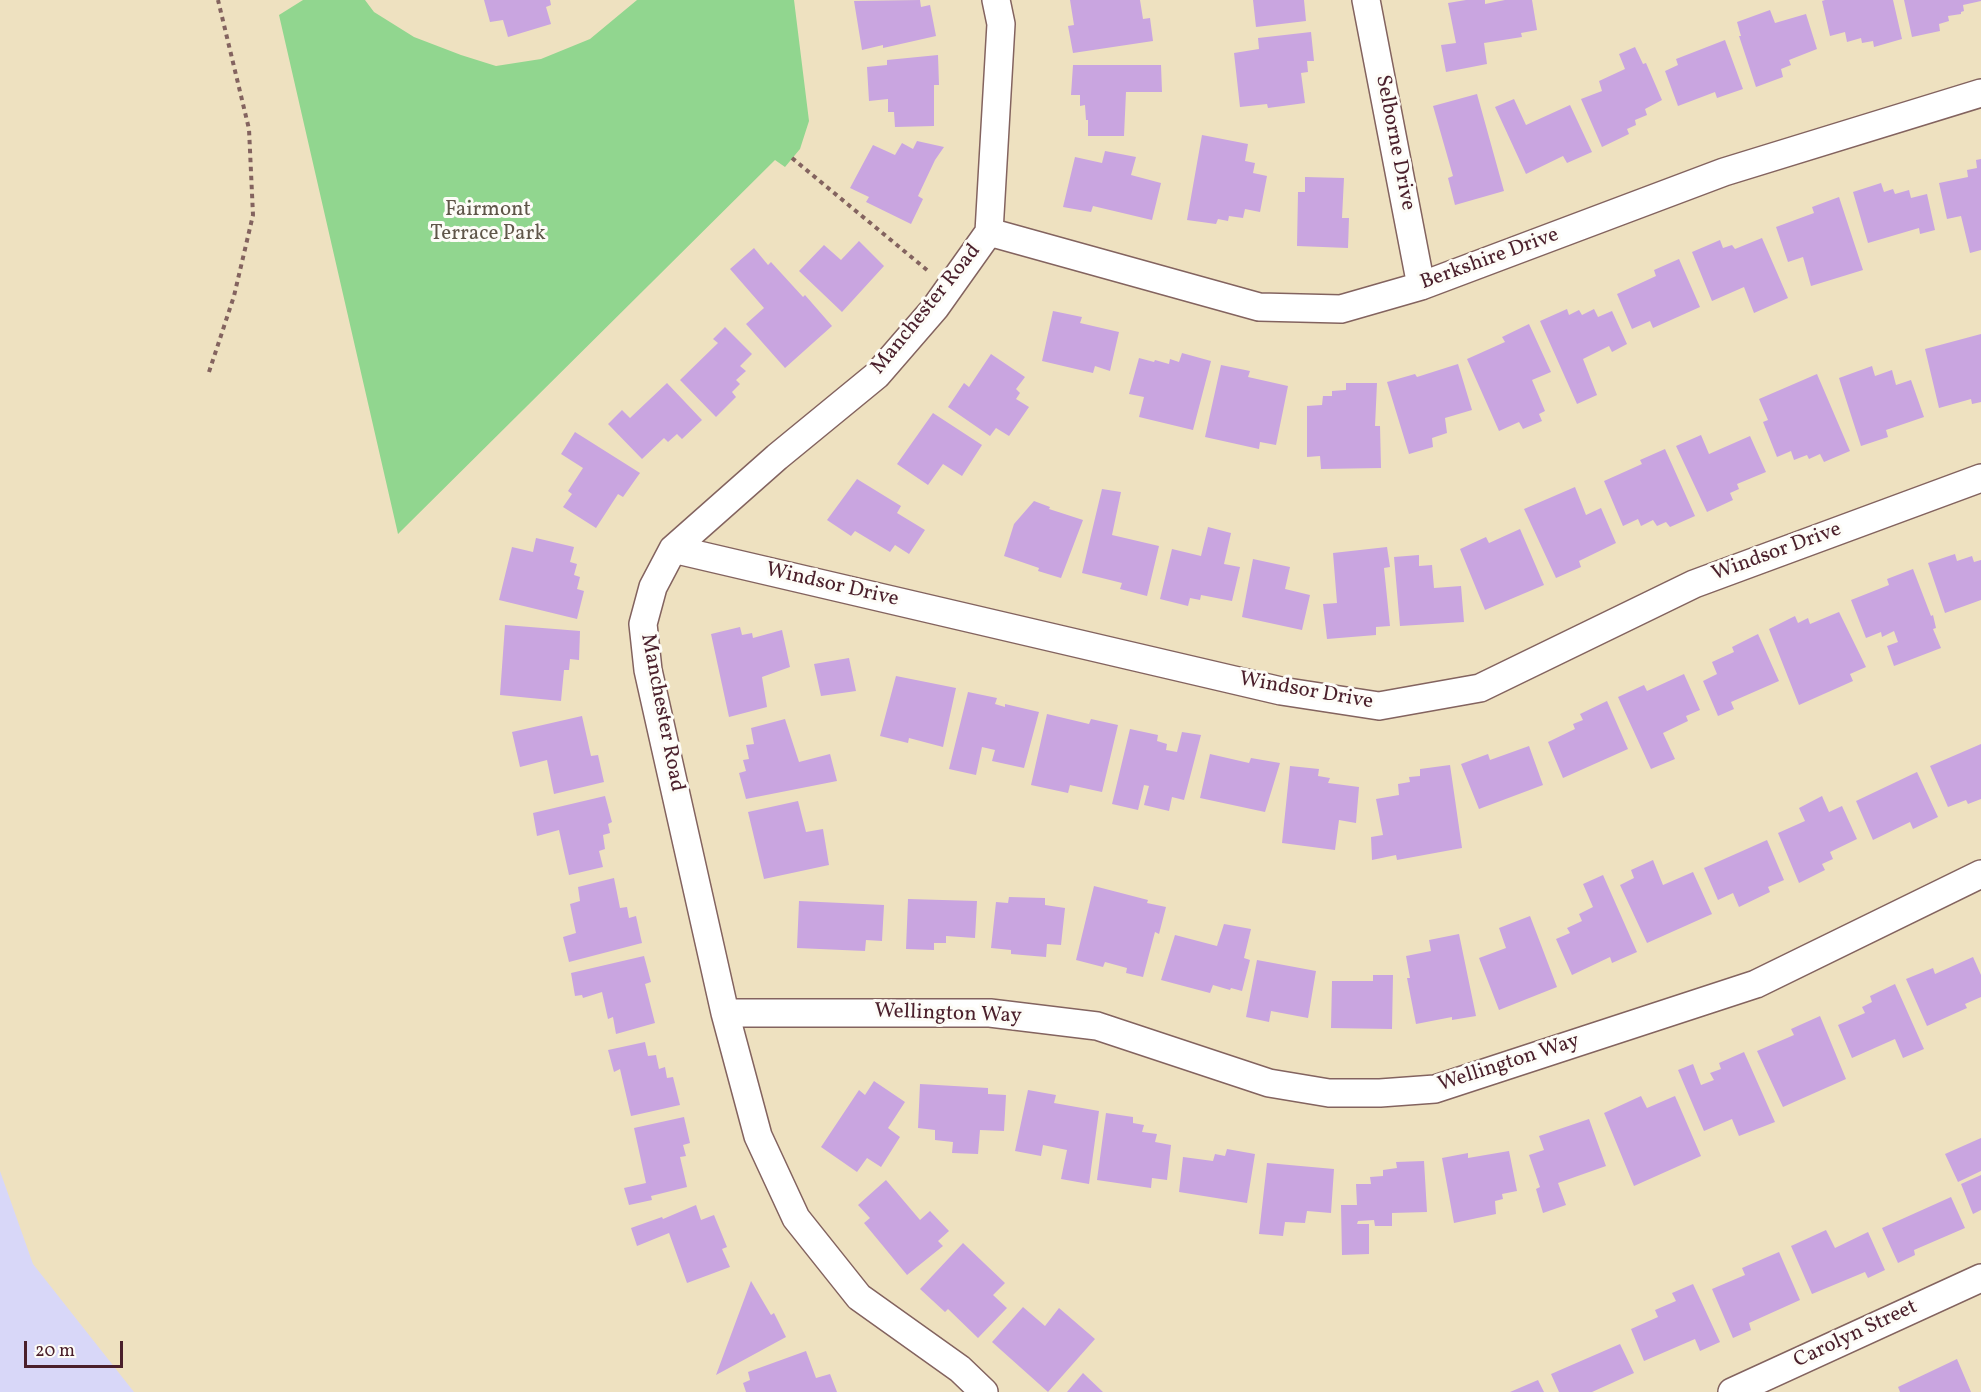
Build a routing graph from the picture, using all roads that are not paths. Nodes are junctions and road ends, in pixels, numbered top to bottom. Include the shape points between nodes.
1 (996, 0) edge
2 (1366, 0) edge
3 (1981, 93) edge
4 (989, 232) junction
5 (1421, 286) junction
6 (1981, 478) edge
7 (673, 549) junction
8 (1981, 874) edge
9 (725, 1013) junction
10 (1981, 1278) edge
11 (984, 1392) edge
12 (1732, 1392) edge

1 - 4 street, Manchester Road via 1001,24
2 - 5 street, Selborne Drive
3 - 5 street, Berkshire Drive via 1724,172
4 - 5 street, Berkshire Drive via 1259,307 1341,309
4 - 7 street, Manchester Road via 935,308 877,375
6 - 7 street, Windsor Drive via 1694,584 1480,688 1379,706 1281,691
7 - 9 street, Manchester Road via 653,587 643,624 648,669
8 - 9 street, Wellington Way via 1756,984 1435,1089 1329,1093 1269,1083 1097,1026 990,1013
9 - 11 street, Manchester Road via 758,1136 796,1218 859,1297 960,1369
10 - 12 street, Carolyn Street

